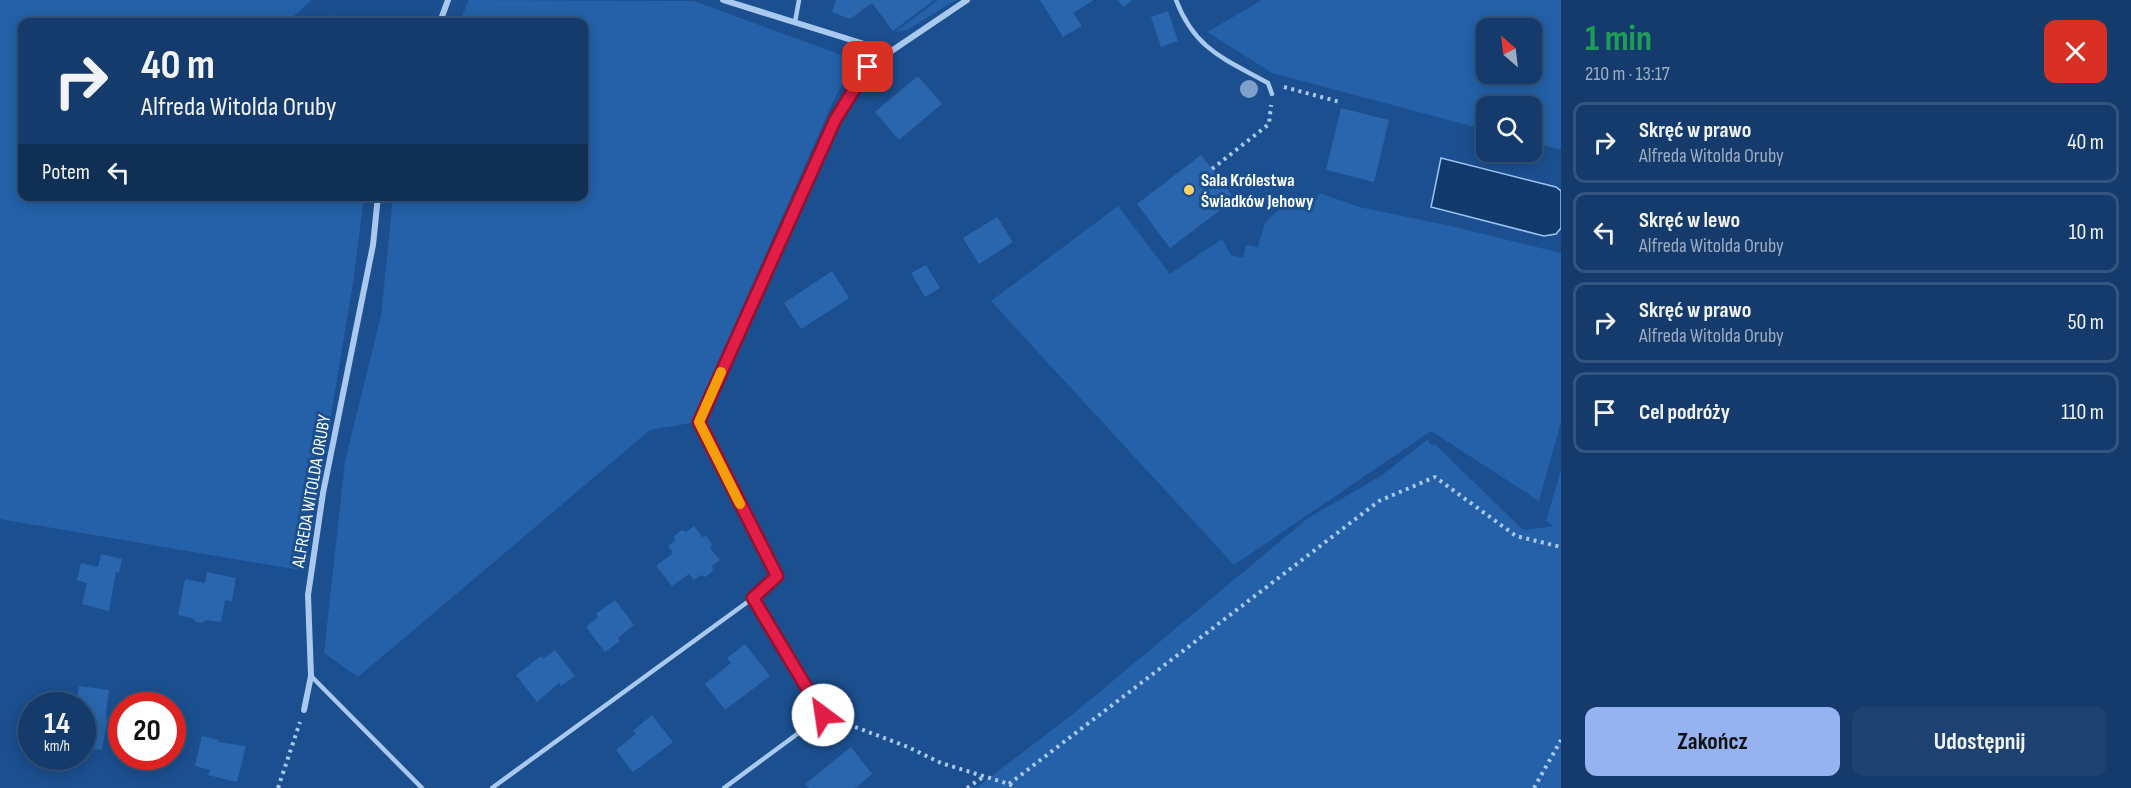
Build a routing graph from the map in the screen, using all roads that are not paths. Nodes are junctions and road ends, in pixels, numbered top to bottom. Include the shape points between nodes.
1 (448, 0) edge
2 (723, 0) edge
3 (799, 0) edge
4 (967, 0) edge
5 (1176, 0) edge
6 (441, 18) edge
7 (795, 22) junction
8 (879, 49) junction
9 (1272, 94) road end
10 (377, 201) edge
11 (753, 598) junction
12 (312, 676) junction
13 (304, 710) road end
14 (422, 788) edge
15 (492, 788) edge
16 (724, 788) edge

1 - 6 street
2 - 7 street
3 - 7 lane
4 - 8 street via 890,52
5 - 9 lane via 1204,46 1268,83
7 - 8 street
8 - 11 street via 835,120 699,422 777,576
10 - 12 street, ALFREDA WITOLDA ORUBY via 373,245 324,493 309,595
11 - 15 lane
11 - 16 lane via 823,715
12 - 13 street, ALFREDA WITOLDA ORUBY
12 - 14 lane

